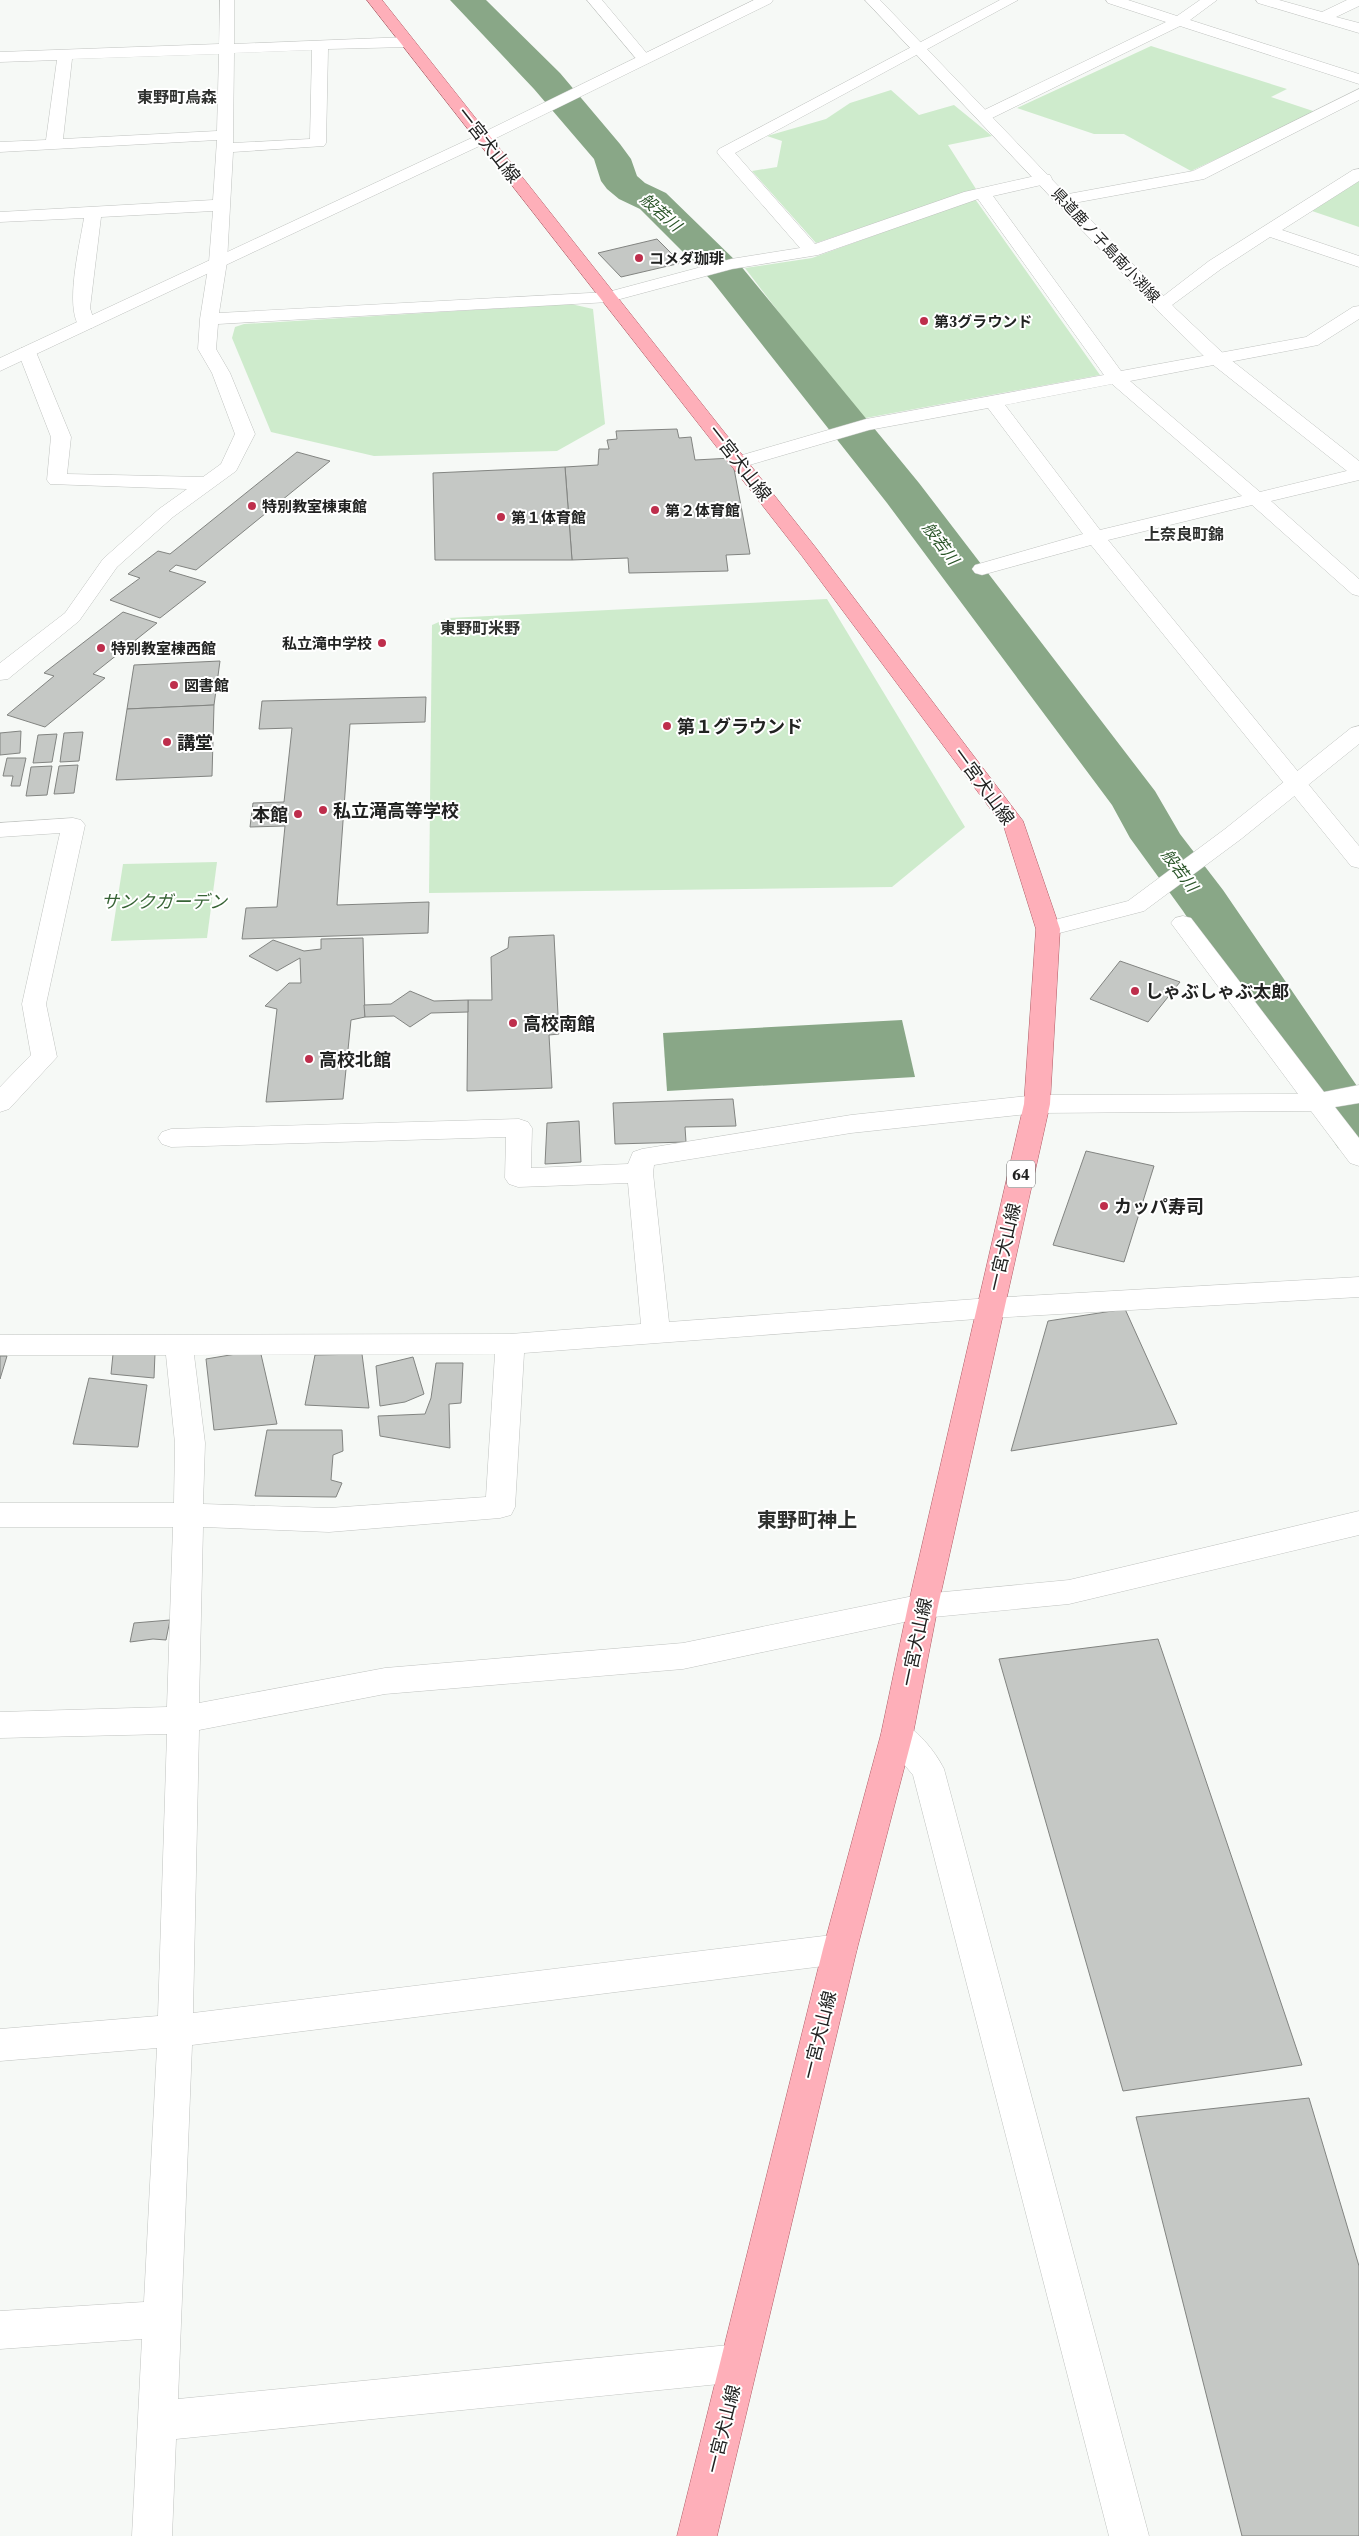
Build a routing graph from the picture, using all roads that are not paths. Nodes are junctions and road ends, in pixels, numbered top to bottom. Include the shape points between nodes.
1 (227, 0) edge
2 (374, 0) edge
3 (594, 0) edge
4 (766, 0) edge
5 (872, 0) edge
6 (1011, 0) edge
7 (1113, 0) edge
8 (1210, 0) edge
9 (1262, 0) edge
10 (1359, 0) edge
11 (1322, 18) junction
12 (1179, 21) junction
13 (1359, 28) edge
14 (408, 42) junction
15 (320, 44) junction
16 (919, 47) junction
17 (227, 48) junction
18 (65, 54) junction
19 (0, 57) edge
20 (644, 59) junction
21 (1359, 80) edge
22 (1359, 94) edge
23 (984, 116) junction
24 (484, 138) junction
25 (225, 142) junction
26 (54, 144) junction
27 (0, 147) edge
28 (1359, 174) edge
29 (1044, 179) junction
30 (982, 193) junction
31 (1063, 200) junction
32 (222, 206) junction
33 (93, 212) junction
34 (0, 217) edge
35 (1268, 231) junction
36 (812, 251) junction
37 (218, 262) junction
38 (1359, 262) edge
39 (609, 297) junction
40 (1162, 304) junction
41 (1359, 311) edge
42 (209, 318) junction
43 (86, 324) junction
44 (26, 352) junction
45 (1219, 360) junction
46 (0, 365) edge
47 (1117, 379) junction
48 (992, 402) junction
49 (739, 462) junction
50 (1359, 472) edge
51 (205, 483) junction
52 (1257, 498) junction
53 (1095, 537) junction
54 (982, 568) dead end
55 (1359, 590) edge
56 (0, 674) edge
57 (1359, 733) edge
58 (1297, 783) junction
59 (3, 824) edge
60 (1359, 861) edge
61 (1183, 923) dead end
62 (1048, 929) junction
63 (1357, 1097) edge
64 (1318, 1101) junction
65 (0, 1103) edge
66 (1037, 1104) junction
67 (171, 1138) dead end
68 (1359, 1157) edge
69 (640, 1173) junction
70 (1359, 1287) edge
71 (990, 1308) junction
72 (656, 1333) junction
73 (179, 1343) junction
74 (510, 1344) junction
75 (0, 1345) edge
76 (0, 1515) edge
77 (188, 1515) junction
78 (1359, 1523) edge
79 (923, 1606) junction
80 (181, 1720) junction
81 (0, 1725) edge
82 (897, 1734) junction
83 (840, 1949) junction
84 (174, 2031) junction
85 (0, 2045) edge
86 (162, 2319) junction
87 (0, 2330) edge
88 (739, 2364) junction
89 (157, 2421) junction
90 (152, 2536) edge
91 (697, 2536) edge
92 (1129, 2536) edge

1 - 17 street
2 - 14 main road, 一宮犬山線 / 64
3 - 20 street
4 - 20 street
5 - 16 street, 県道鹿ノ子島南小渕線
6 - 16 street
7 - 12 street
8 - 12 street
9 - 11 street
10 - 11 street
11 - 13 street
12 - 21 street
12 - 23 street
14 - 15 street
14 - 24 main road, 一宮犬山線 / 64
15 - 17 street
15 - 25 street via 318,143
16 - 23 street, 県道鹿ノ子島南小渕線
16 - 36 street via 725,152
17 - 18 street
17 - 25 street
18 - 19 street
18 - 26 street
20 - 24 street
22 - 31 street via 1198,175
23 - 29 street, 県道鹿ノ子島南小渕線
24 - 37 street
24 - 39 main road, 一宮犬山線 / 64
25 - 26 street
25 - 32 street
26 - 27 street
28 - 35 street
29 - 30 street
29 - 31 street, 県道鹿ノ子島南小渕線
30 - 36 street
30 - 47 street
31 - 40 street, 県道鹿ノ子島南小渕線
32 - 33 street
32 - 37 street
33 - 34 street
33 - 43 street via 81,308
35 - 38 street
35 - 40 street
36 - 39 street via 731,264
37 - 42 street
37 - 43 street
39 - 42 street
39 - 49 main road, 一宮犬山線 / 64
40 - 45 street, 県道鹿ノ子島南小渕線
41 - 45 street via 1312,341
42 - 51 street via 207,349 221,373 245,434 229,467
43 - 44 street
44 - 46 street
44 - 51 street via 61,437 57,480
45 - 47 street
45 - 50 street, 県道鹿ノ子島南小渕線
47 - 48 street
47 - 52 street
48 - 49 street via 844,430
48 - 53 street
49 - 62 main road, 一宮犬山線 / 64 via 1015,826
50 - 52 street
51 - 56 street via 166,512 110,563 72,617
52 - 53 street
52 - 55 street
53 - 54 street
53 - 58 street
57 - 58 street
58 - 60 street
58 - 62 street via 1136,906
59 - 65 street via 73,825 34,1004 44,1057
61 - 64 street
62 - 66 main road, 一宮犬山線 / 64
63 - 64 street
64 - 66 street
64 - 68 street
66 - 69 street via 851,1124 642,1158
66 - 71 main road, 一宮犬山線 / 64
67 - 69 street via 519,1128 518,1178
69 - 72 street
70 - 71 street
71 - 72 street
71 - 79 main road, 一宮犬山線 / 64
72 - 74 street
73 - 74 street
73 - 75 street
73 - 77 street via 190,1443
74 - 77 street via 500,1507 329,1520
76 - 77 street
77 - 80 street
78 - 79 street via 1069,1592
79 - 80 street via 683,1656 385,1681
79 - 82 main road, 一宮犬山線 / 64
80 - 81 street
80 - 84 street
82 - 83 main road, 一宮犬山線 / 64
82 - 92 street via 928,1769
83 - 84 street
83 - 88 main road, 一宮犬山線 / 64
84 - 85 street
84 - 86 street
86 - 87 street
86 - 89 street
88 - 89 street
88 - 91 main road, 一宮犬山線 / 64
89 - 90 street

